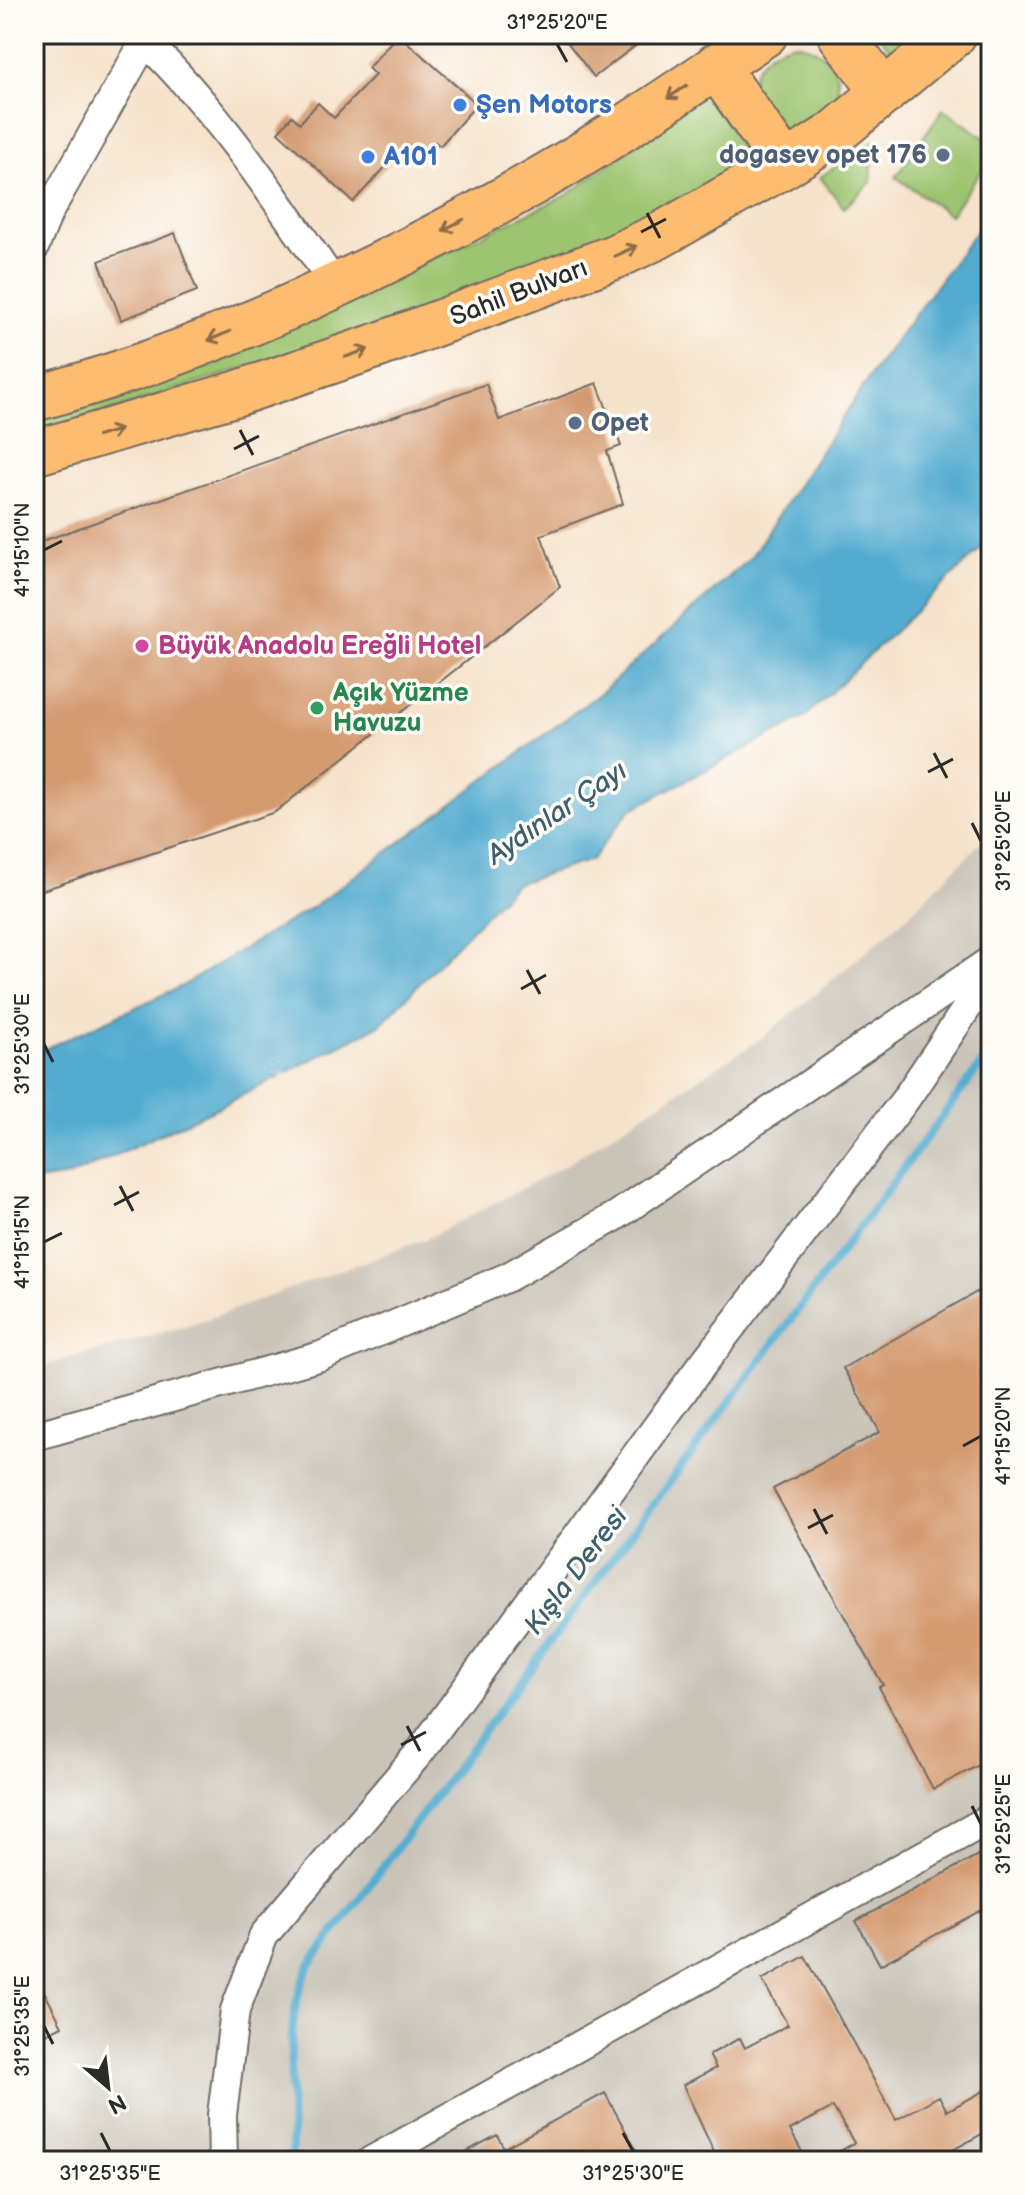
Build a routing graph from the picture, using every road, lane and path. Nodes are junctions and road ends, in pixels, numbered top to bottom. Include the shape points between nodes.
1 (765, 34) edge
2 (840, 34) edge
3 (954, 34) edge
4 (145, 37) edge
5 (716, 66) junction
6 (884, 93) junction
7 (785, 165) junction
8 (34, 248) edge
9 (335, 285) junction
10 (34, 399) edge
11 (34, 453) edge
12 (991, 961) edge
13 (991, 972) edge
14 (34, 1436) edge
15 (991, 1818) edge
16 (381, 2158) edge
17 (223, 2161) edge

1 - 5 highway
2 - 6 highway
3 - 6 highway, Sahil Bulvarı
4 - 8 street
4 - 9 street via 229,132
5 - 7 highway
5 -> 9 highway via 541,178
6 - 7 highway, Sahil Bulvarı
11 -> 7 highway, Sahil Bulvarı via 238,393 614,257
9 -> 10 highway via 212,340
12 - 14 street via 616,1216 508,1277 321,1356
13 - 17 street via 905,1100 696,1373 420,1752 264,1935 235,2010 222,2115
15 - 16 street

